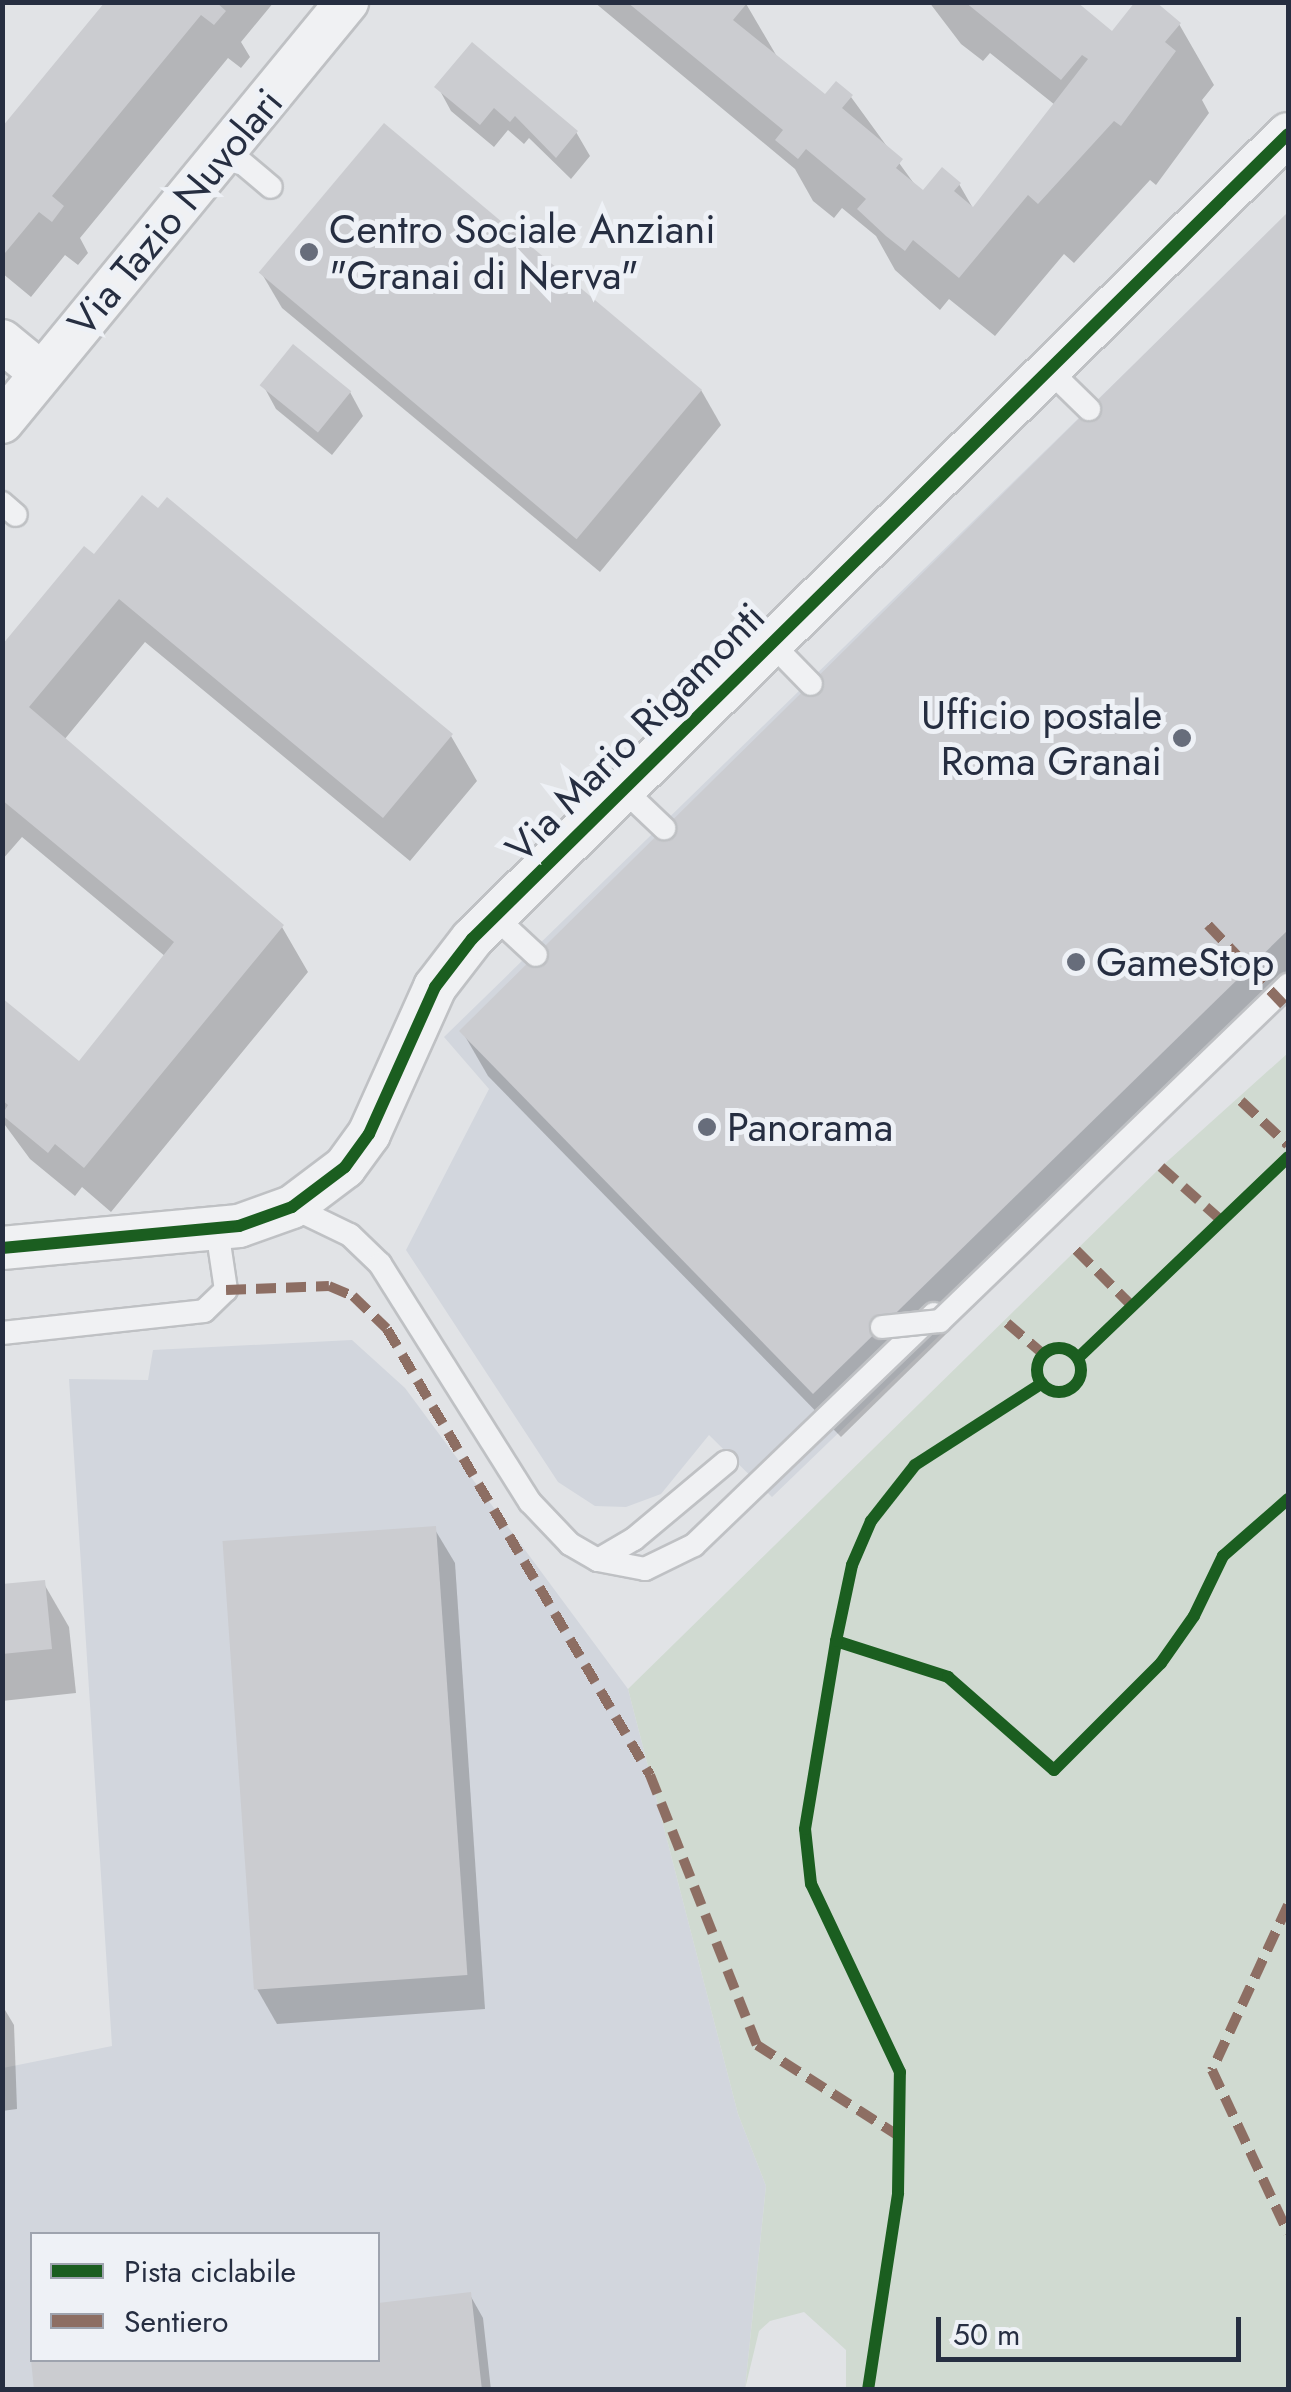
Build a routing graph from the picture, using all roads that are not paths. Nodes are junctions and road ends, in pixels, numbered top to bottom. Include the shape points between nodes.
1 (347, 2) edge
2 (1288, 134) edge
3 (227, 150) junction
4 (271, 187) dead end
5 (2, 341) edge
6 (1049, 370) junction
7 (42, 373) junction
8 (1089, 409) dead end
9 (6, 410) edge
10 (771, 644) junction
11 (811, 684) dead end
12 (624, 790) junction
13 (664, 828) dead end
14 (494, 916) junction
15 (536, 955) dead end
16 (1288, 974) edge
17 (1288, 985) edge
18 (292, 1207) junction
19 (217, 1230) junction
20 (2, 1248) edge
21 (882, 1327) dead end
22 (2, 1333) edge
23 (726, 1462) dead end
24 (598, 1560) junction

1 - 3 street, Via Tazio Nuvolari
2 - 6 street, Via Mario Rigamonti
3 - 4 lane
3 - 7 street, Via Tazio Nuvolari
5 - 7 street
6 - 8 lane
6 - 10 street, Via Mario Rigamonti
7 - 9 street, Via Tazio Nuvolari
10 - 11 lane
10 - 12 street, Via Mario Rigamonti
12 - 13 lane
12 - 14 street, Via Mario Rigamonti
14 - 15 lane
14 - 18 street, Via Mario Rigamonti via 435,987 359,1150
16 - 24 lane via 694,1545 645,1568
17 - 21 lane, bridge via 940,1321
18 - 19 street, Via Mario Rigamonti
18 - 24 lane via 350,1235 380,1264 530,1502 570,1544
19 - 20 street, Via Mario Rigamonti
19 - 22 lane via 226,1290 204,1312
23 - 24 lane via 634,1540

